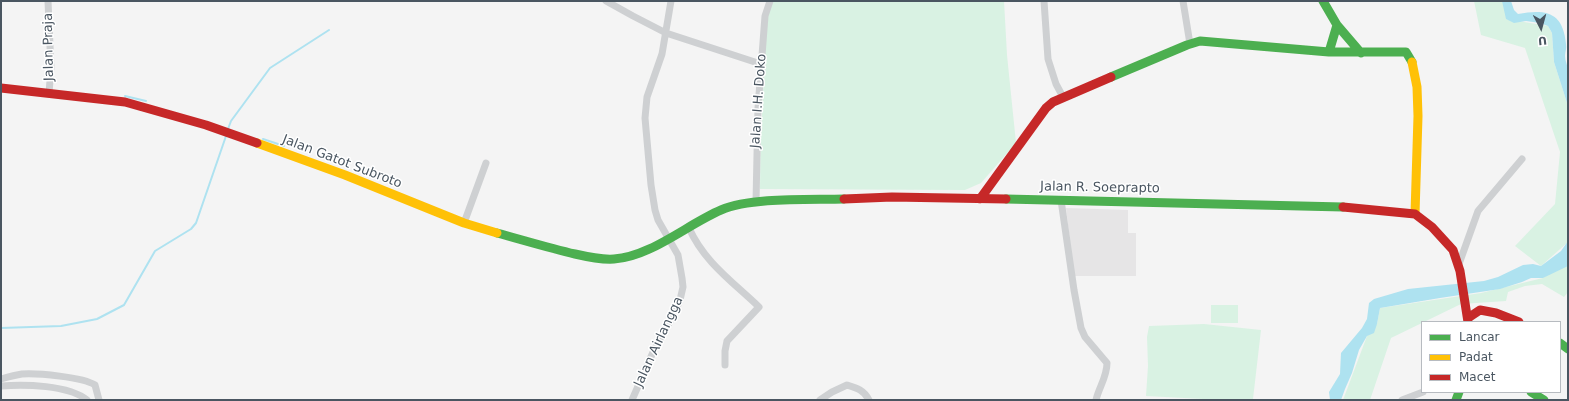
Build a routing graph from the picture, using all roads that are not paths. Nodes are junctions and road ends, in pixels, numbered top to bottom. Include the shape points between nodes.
1 (48, 1) edge
2 (606, 1) edge
3 (671, 1) edge
4 (770, 1) edge
5 (1044, 1) edge
6 (1183, 1) edge
7 (1323, 1) edge
8 (1337, 25) junction
9 (666, 33) junction
10 (1190, 44) junction
11 (1329, 52) junction
12 (1361, 53) junction
13 (762, 64) junction
14 (1, 88) edge
15 (49, 88) junction
16 (1063, 97) junction
17 (1522, 159) dead end
18 (486, 164) dead end
19 (980, 199) junction
20 (1061, 200) junction
21 (756, 202) junction
22 (1415, 214) junction
23 (464, 224) junction
24 (689, 228) junction
25 (669, 239) junction
26 (1459, 268) junction
27 (1465, 303) junction
28 (1480, 310) junction
29 (1468, 320) edge
30 (1516, 321) edge
31 (725, 365) dead end
32 (1, 379) edge
33 (1, 386) edge
34 (1421, 393) edge
35 (1533, 393) edge
36 (87, 400) edge
37 (99, 400) edge
38 (632, 400) edge
39 (820, 400) edge
40 (869, 400) edge
41 (1096, 400) edge
42 (1402, 400) edge
43 (1544, 400) edge

1 - 15 street, Jalan Praja via 51,62
2 - 9 street
3 - 9 street, Jalan Airlangga
4 - 13 street, Jalan I.H. Doko via 765,16
5 - 16 street via 1048,59
6 - 10 street
7 - 8 main road
8 - 11 main road
8 - 12 main road
9 - 13 street
9 - 25 street, Jalan Airlangga via 662,54 647,97 645,118 655,210
10 - 11 main road via 1200,41
10 - 16 main road
11 - 12 main road
12 - 22 main road via 1401,51 1406,52 1413,63 1418,101
13 - 21 street, Jalan I.H. Doko via 757,127
14 - 15 main road, Jalan Gatot Subroto
15 - 23 main road, Jalan Gatot Subroto via 140,105 227,133 345,175
16 - 19 main road via 1046,108
17 - 26 street via 1478,211
18 - 23 street
19 - 20 main road, Jalan R. Soeprapto
19 - 21 main road, Jalan R. Soeprapto via 892,197
20 - 22 main road, Jalan R. Soeprapto via 1336,206
20 - 41 street via 1081,328 1085,337 1107,363 1106,375
21 - 24 main road, Jalan R. Soeprapto via 722,210
22 - 26 main road via 1432,227 1453,250
23 - 25 main road, Jalan Gatot Subroto via 553,249 600,259 628,257
24 - 25 main road, Jalan R. Soeprapto
24 - 31 street via 695,242 710,262 759,307 727,341
25 - 38 street, Jalan Airlangga via 680,262 682,294
26 - 27 main road
27 - 28 main road
27 - 29 main road
28 - 29 main road
28 - 30 main road
32 - 37 street via 33,374 76,379 95,385
33 - 36 street via 20,385 72,391
34 - 42 street
35 - 43 main road
39 - 40 street via 847,385 865,393

